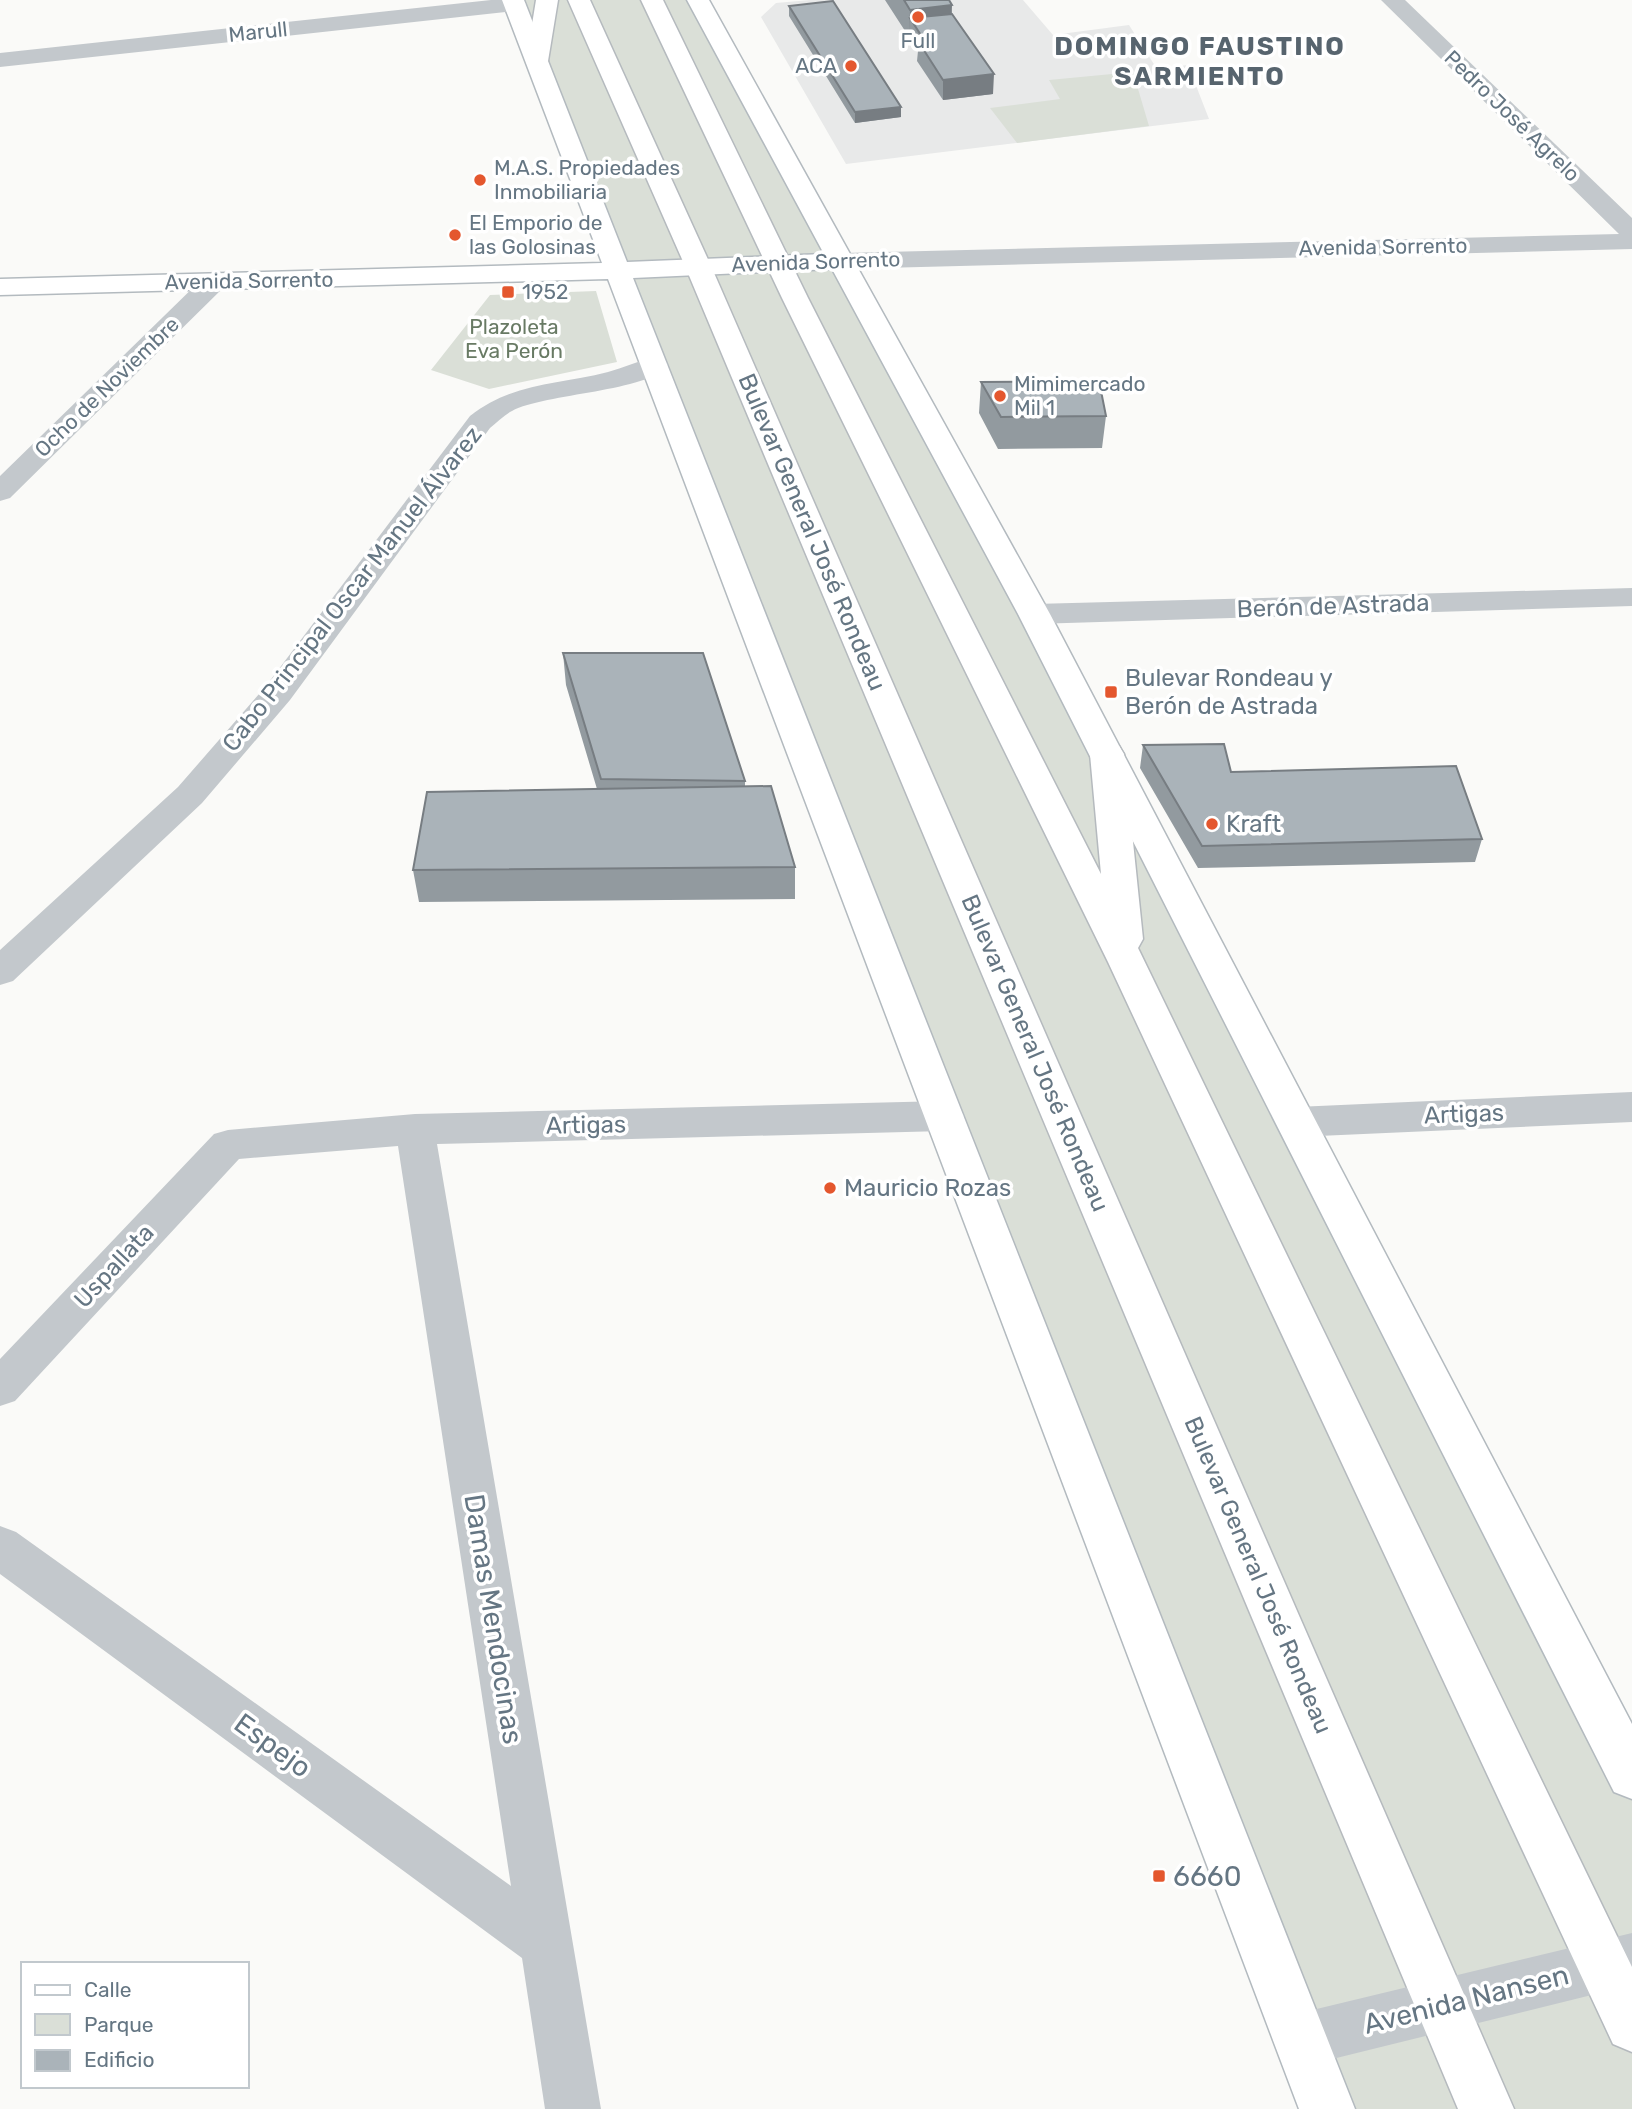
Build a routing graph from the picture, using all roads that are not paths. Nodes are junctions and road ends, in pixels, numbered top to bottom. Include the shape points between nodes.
1 (547, 0) edge
2 (579, 0) edge
3 (653, 0) edge
4 (679, 0) edge
5 (698, 0) edge
6 (1392, 0) edge
7 (514, 2) edge
8 (676, 53) junction
9 (0, 60) edge
10 (537, 61) junction
11 (1632, 232) edge
12 (1632, 241) edge
13 (843, 261) junction
14 (778, 263) junction
15 (698, 267) junction
16 (617, 270) junction
17 (213, 283) junction
18 (0, 286) edge
19 (653, 365) junction
20 (0, 492) edge
21 (1632, 597) edge
22 (1034, 614) junction
23 (1107, 754) junction
24 (1127, 962) junction
25 (0, 972) edge
26 (1632, 1107) edge
27 (944, 1116) junction
28 (1296, 1122) junction
29 (415, 1129) junction
30 (228, 1144) joint
31 (0, 1388) edge
32 (0, 1547) edge
33 (1632, 1775) edge
34 (546, 1943) junction
35 (1617, 1962) edge
36 (1441, 2005) junction
37 (1632, 2025) edge
38 (1300, 2040) junction
39 (573, 2109) edge
40 (1327, 2109) edge
41 (1486, 2109) edge

1 - 10 main road
2 - 15 main road, Bulevar General José Rondeau
3 - 8 main road
4 - 8 main road
5 - 13 main road
6 - 11 street, Pedro José Agrelo
7 - 9 street, Marull
7 - 10 main road
8 - 14 main road
10 - 16 main road
12 - 13 street, Avenida Sorrento
13 - 14 main road, Avenida Sorrento
13 - 22 main road
14 - 15 main road, Avenida Sorrento
14 - 24 main road
15 - 16 main road, Avenida Sorrento
15 - 36 main road, Bulevar General José Rondeau
16 - 17 main road, Avenida Sorrento
16 - 19 main road
17 - 18 main road, Avenida Sorrento
17 - 20 street, Ocho de Noviembre
19 - 25 street, Cabo Principal Oscar Manuel Álvarez via 614,379 502,405 480,422 278,693 190,794
19 - 27 main road
21 - 22 street, Berón de Astrada
22 - 23 main road
23 - 24 main road
23 - 28 main road
24 - 35 main road
26 - 28 street, Artigas
27 - 29 street, Artigas
27 - 38 main road
28 - 33 main road
29 - 30 street, Artigas
29 - 34 street, Damas Mendocinas
30 - 31 street, Uspallata
32 - 34 street, Espejo
34 - 39 street, Damas Mendocinas
35 - 36 street, Avenida Nansen
35 - 37 main road
36 - 38 street, Avenida Nansen
36 - 41 main road, Bulevar General José Rondeau
38 - 40 main road

